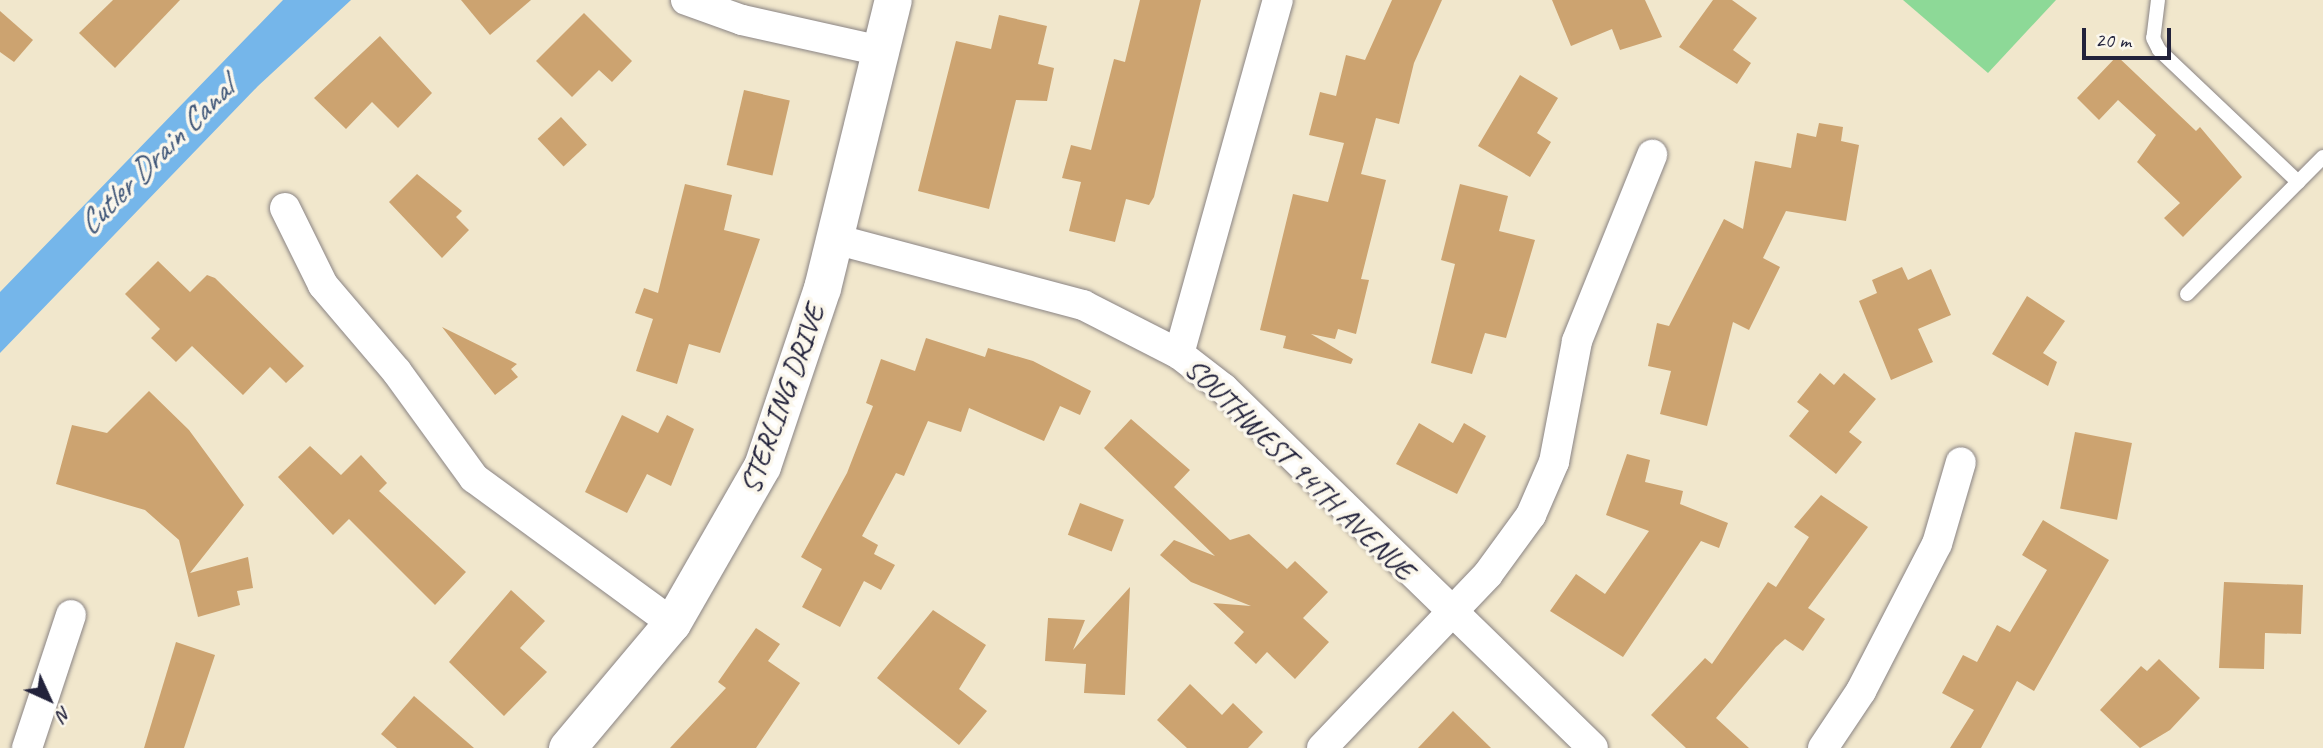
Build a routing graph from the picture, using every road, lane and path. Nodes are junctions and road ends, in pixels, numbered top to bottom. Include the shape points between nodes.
1 (685, 0) edge
2 (893, 0) edge
3 (1278, 0) edge
4 (2158, 0) edge
5 (881, 51) junction
6 (1651, 155) dead end
7 (2323, 157) edge
8 (2298, 181) junction
9 (285, 208) dead end
10 (835, 239) junction
11 (2187, 293) dead end
12 (1180, 354) junction
13 (1961, 462) dead end
14 (1449, 613) junction
15 (71, 615) dead end
16 (672, 623) junction
17 (27, 748) edge
18 (568, 748) edge
19 (1322, 748) edge
20 (1593, 748) edge
21 (1823, 748) edge

1 - 5 street
2 - 5 street, STERLING DRIVE
3 - 12 street
4 - 8 lane via 2153,38 2159,50
5 - 10 street, STERLING DRIVE
6 - 14 street via 1577,341 1544,489 1513,542
7 - 8 lane
8 - 11 lane
9 - 16 street via 323,285 397,372 474,478
10 - 12 street, SOUTHWEST 94TH AVENUE via 1083,304
10 - 16 street, STERLING DRIVE via 762,466
12 - 14 street, SOUTHWEST 94TH AVENUE via 1223,388
13 - 21 street via 1937,544 1861,691
14 - 19 street
14 - 20 street, SOUTHWEST 94TH AVENUE
15 - 17 street
16 - 18 street, STERLING DRIVE

